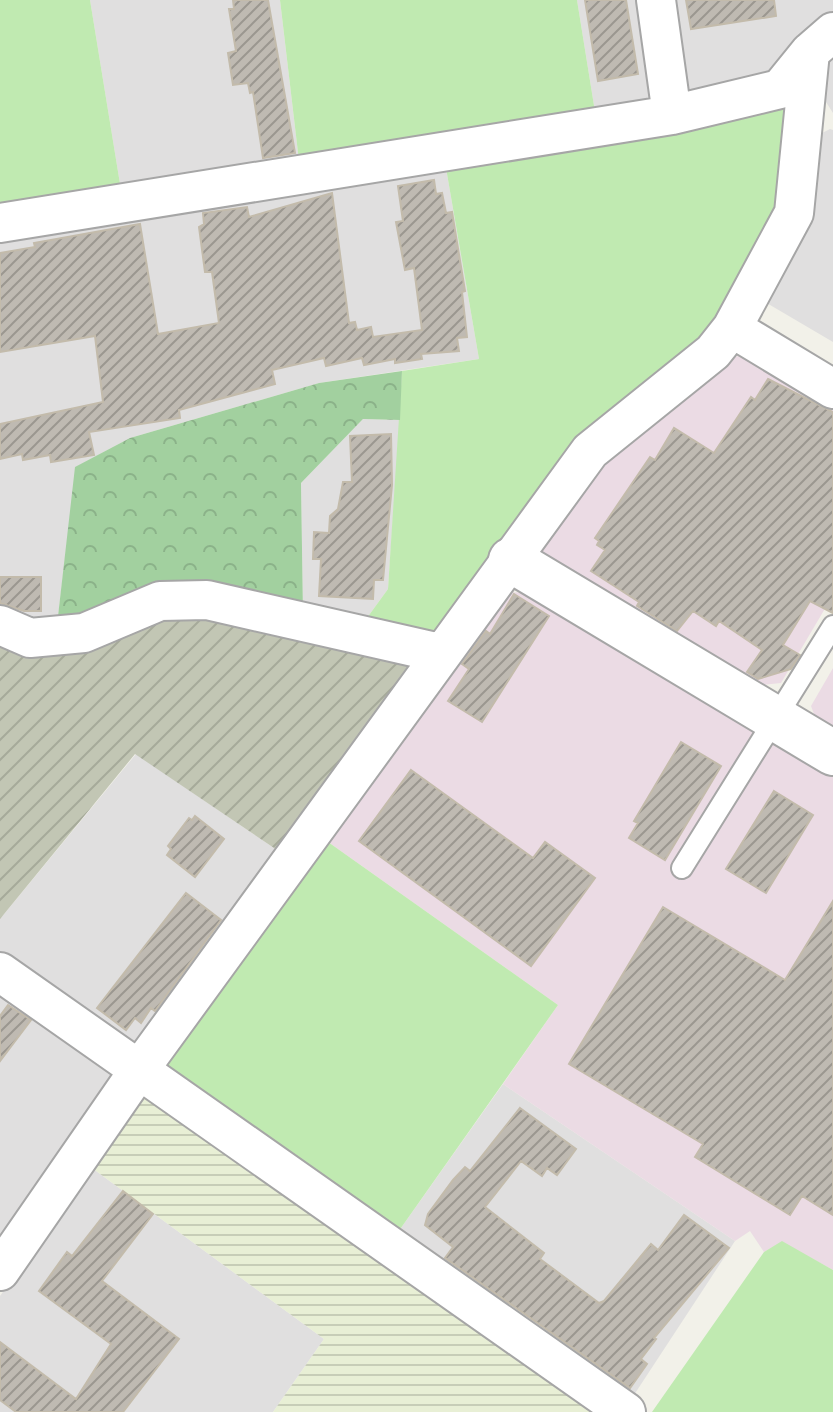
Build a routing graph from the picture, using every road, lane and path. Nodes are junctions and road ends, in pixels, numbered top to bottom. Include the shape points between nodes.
1 (656, 0) edge
2 (821, 42) edge
3 (819, 114) edge
4 (672, 115) junction
5 (0, 223) edge
6 (732, 328) junction
7 (833, 389) edge
8 (511, 560) junction
9 (0, 625) edge
10 (833, 626) edge
11 (440, 653) junction
12 (776, 719) junction
13 (833, 753) edge
14 (682, 868) dead end
15 (0, 972) edge
16 (139, 1070) junction
17 (0, 1271) edge
18 (626, 1412) edge

1 - 4 street
2 - 3 street
2 - 4 street via 780,89
3 - 6 street via 794,213
4 - 5 street
6 - 7 street
6 - 8 street via 713,352 590,451
8 - 11 street
8 - 12 street
9 - 11 street via 30,638 84,633 160,601 207,600
10 - 12 lane
11 - 16 street
12 - 13 street
12 - 14 lane
15 - 16 street
16 - 17 street
16 - 18 street

